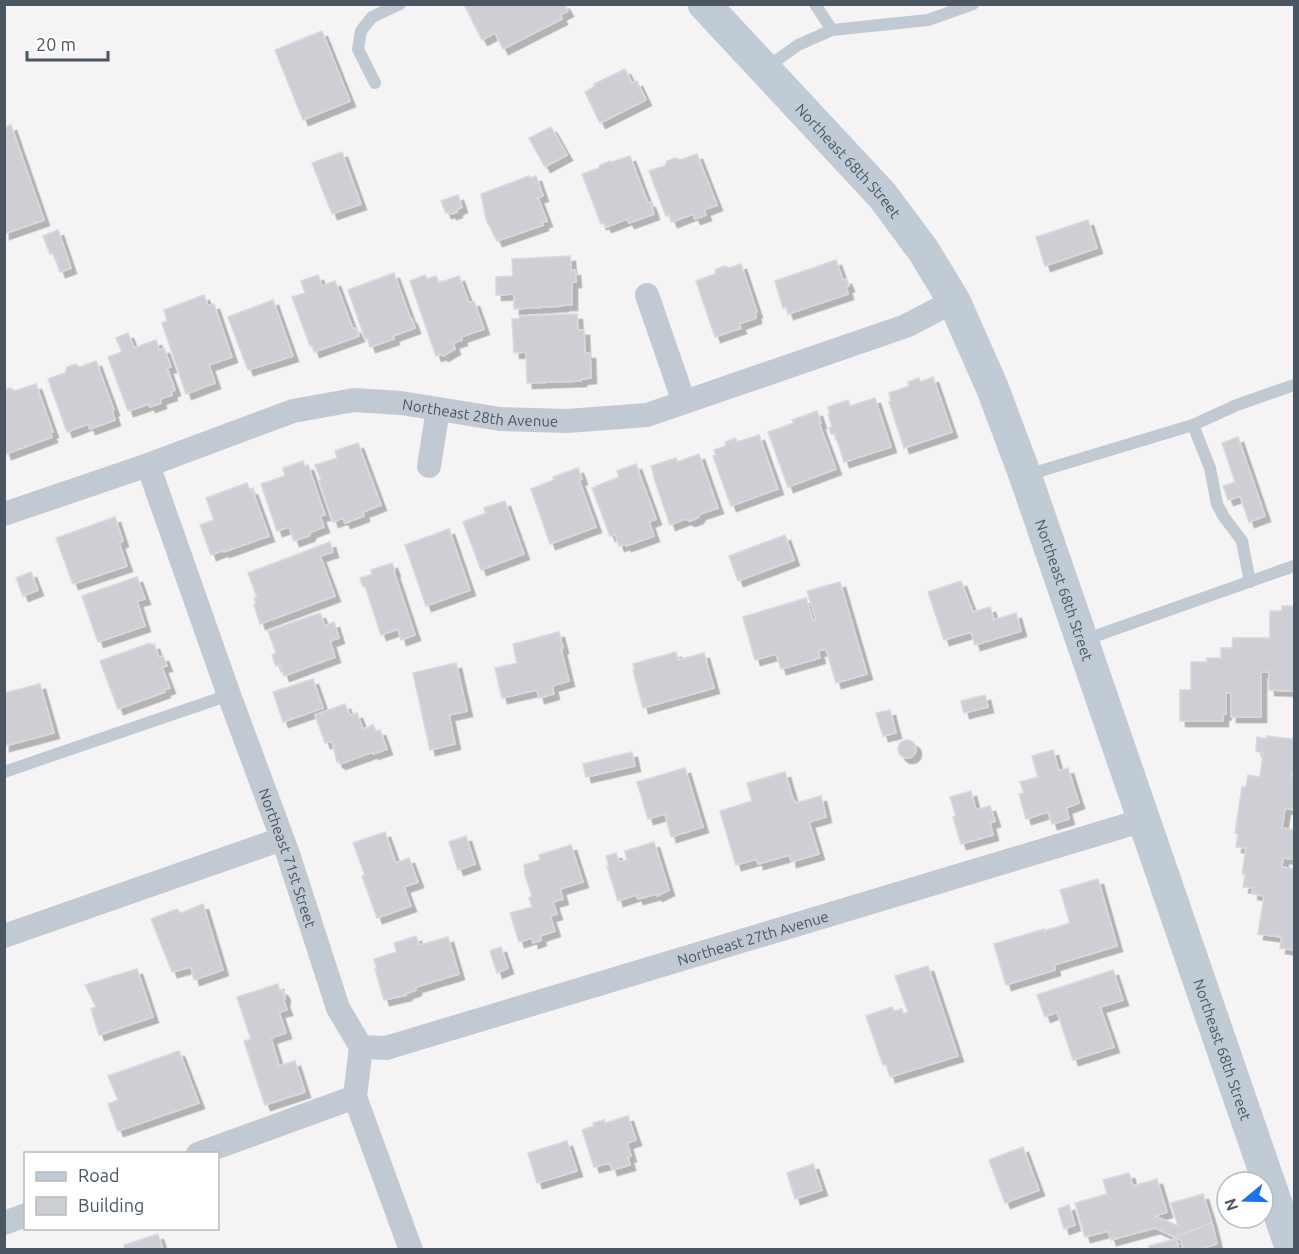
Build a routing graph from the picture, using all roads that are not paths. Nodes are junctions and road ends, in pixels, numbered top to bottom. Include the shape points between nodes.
1 (400, 4) edge
2 (704, 4) edge
3 (815, 4) edge
4 (973, 4) edge
5 (832, 30) junction
6 (765, 69) junction
7 (375, 83) dead end
8 (646, 294) dead end
9 (954, 301) junction
10 (1294, 385) edge
11 (684, 402) junction
12 (438, 409) junction
13 (1193, 425) junction
14 (148, 465) junction
15 (429, 466) dead end
16 (1025, 475) junction
17 (4, 514) edge
18 (1294, 566) edge
19 (1250, 582) junction
20 (1083, 641) junction
21 (229, 695) junction
22 (4, 772) edge
23 (1144, 820) junction
24 (282, 839) junction
25 (4, 936) edge
26 (361, 1047) junction
27 (355, 1097) junction
28 (204, 1152) edge
29 (24, 1216) edge
30 (4, 1223) edge
31 (1292, 1245) edge
32 (411, 1250) edge

1 - 7 lane via 372,17 361,31 358,49
2 - 6 street, Northeast 68th Street
3 - 5 lane
4 - 5 lane via 928,20
5 - 6 lane via 798,45
6 - 9 street, Northeast 68th Street via 882,195 923,250
8 - 11 street
9 - 11 street, Northeast 28th Avenue via 906,326
9 - 16 street, Northeast 68th Street
10 - 13 lane
11 - 12 street, Northeast 28th Avenue via 647,415 567,421 500,419
12 - 14 street, Northeast 28th Avenue via 354,400 292,411
12 - 15 street
13 - 16 lane
13 - 19 lane via 1210,468 1218,504 1242,541
14 - 17 street, Northeast 28th Avenue
14 - 21 street, Northeast 71st Street
16 - 20 street, Northeast 68th Street
18 - 19 lane
19 - 20 lane
20 - 23 street, Northeast 68th Street
21 - 22 lane
21 - 24 street, Northeast 71st Street
23 - 26 street, Northeast 27th Avenue via 386,1047
23 - 31 street, Northeast 68th Street
24 - 25 street
24 - 26 street, Northeast 71st Street via 338,1008
26 - 27 street
27 - 28 street
27 - 32 street
29 - 30 street

